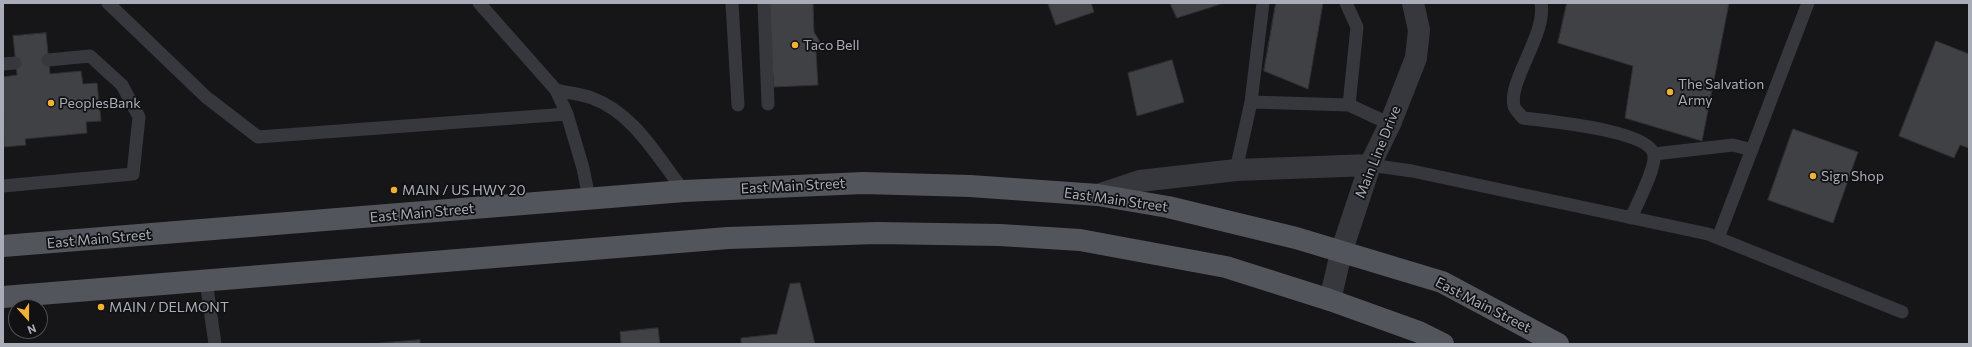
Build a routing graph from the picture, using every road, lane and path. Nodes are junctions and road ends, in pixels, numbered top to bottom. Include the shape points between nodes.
1 (108, 3) edge
2 (479, 3) edge
3 (732, 3) edge
4 (764, 3) edge
5 (1263, 3) edge
6 (1346, 3) edge
7 (1413, 3) edge
8 (1542, 3) edge
9 (1808, 3) edge
10 (48, 60) dead end
11 (556, 90) junction
12 (1251, 102) junction
13 (768, 104) dead end
14 (1349, 105) junction
15 (738, 106) dead end
16 (567, 114) junction
17 (1390, 124) junction
18 (1752, 150) junction
19 (1654, 154) junction
20 (1370, 165) junction
21 (1236, 170) junction
22 (3, 186) edge
23 (684, 192) junction
24 (1098, 195) junction
25 (589, 198) junction
26 (1632, 218) junction
27 (1718, 238) junction
28 (3, 246) edge
29 (1342, 253) junction
30 (206, 281) junction
31 (3, 297) edge
32 (1330, 300) junction
33 (1902, 312) dead end
34 (215, 344) edge
35 (1443, 344) edge
36 (1558, 344) edge

1 - 16 lane via 206,97 258,137
2 - 11 lane
3 - 15 lane
4 - 13 lane
5 - 12 lane
6 - 14 lane via 1358,26
7 - 17 street, Main Line Drive via 1419,30 1416,58
8 - 19 lane via 1543,11 1533,44 1513,95 1514,107 1523,118 1591,126 1624,135 1649,146
9 - 18 lane
10 - 22 lane via 90,56 122,85 139,117 133,174
11 - 16 lane
11 - 23 lane via 592,98 622,114 664,162
12 - 14 lane
12 - 21 lane
14 - 17 lane
16 - 25 lane
17 - 20 street, Main Line Drive
18 - 19 lane via 1733,145
18 - 27 lane
19 - 26 lane via 1655,164
20 - 21 street
20 - 26 lane via 1412,171
20 - 29 street, Main Line Drive
21 - 24 street via 1140,181
23 - 24 main road, East Main Street via 863,183 970,186
23 - 25 main road, East Main Street
24 - 29 main road, East Main Street via 1168,207 1296,238
25 - 28 main road, East Main Street
26 - 27 lane
27 - 33 lane
29 - 32 street, Main Line Drive
29 - 36 main road, East Main Street via 1442,282
30 - 31 main road
30 - 32 main road via 728,238 877,233 1000,234 1080,240 1226,267
30 - 34 lane
32 - 35 main road via 1419,332

